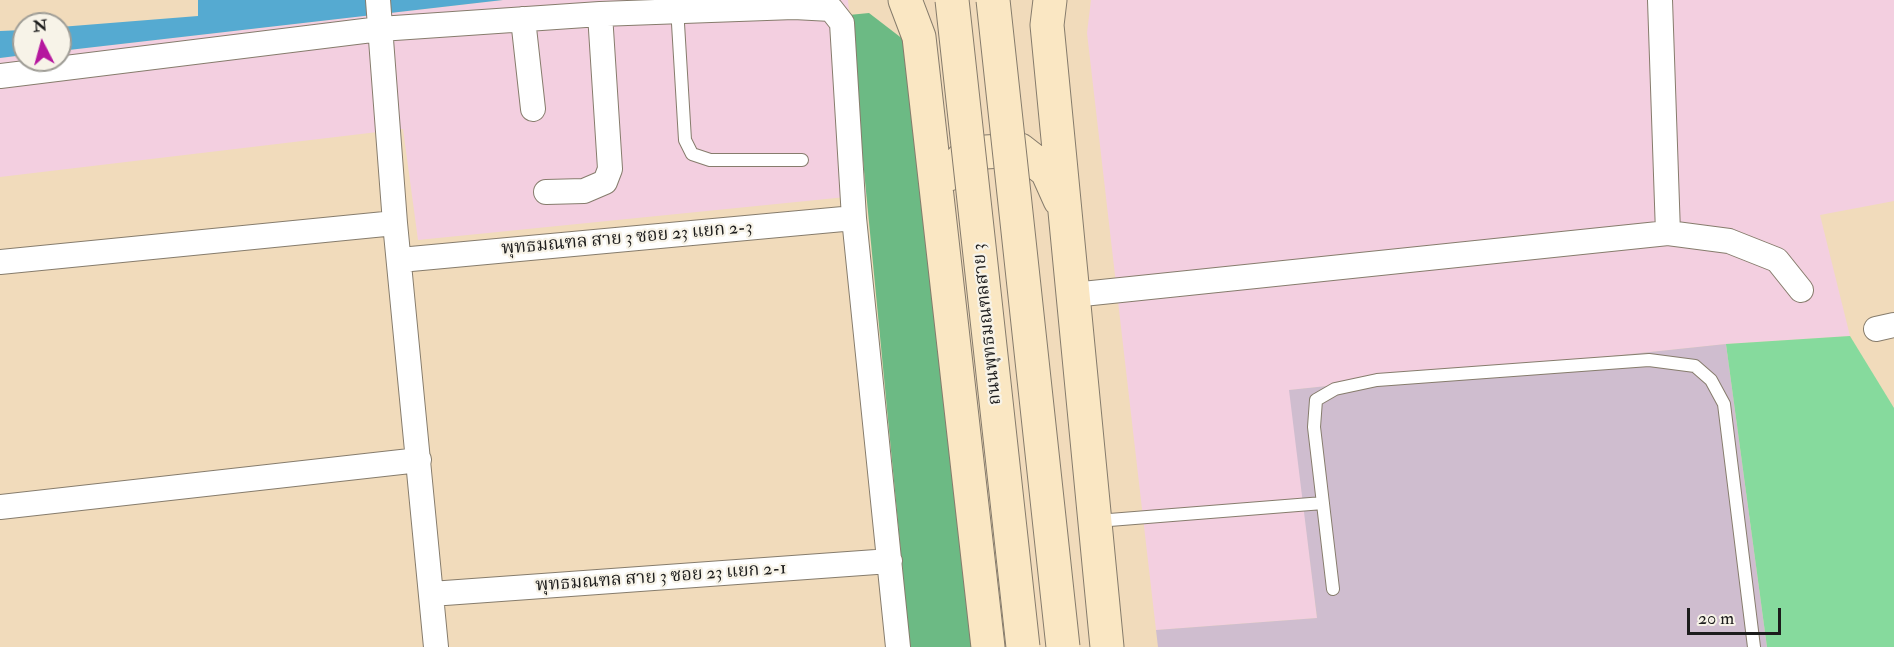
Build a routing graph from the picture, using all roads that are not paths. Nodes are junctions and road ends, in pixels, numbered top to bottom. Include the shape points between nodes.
1 (378, 0) edge
2 (905, 0) edge
3 (952, 0) edge
4 (993, 0) edge
5 (1050, 0) edge
6 (1660, 0) edge
7 (677, 5) edge
8 (600, 14) junction
9 (523, 19) junction
10 (380, 28) junction
11 (0, 76) edge
12 (533, 109) dead end
13 (802, 160) dead end
14 (546, 192) dead end
15 (938, 194) junction
16 (1064, 209) junction
17 (854, 218) junction
18 (396, 223) junction
19 (1668, 233) junction
20 (400, 260) junction
21 (0, 262) edge
22 (1801, 290) dead end
23 (1073, 295) junction
24 (419, 460) junction
25 (1323, 503) junction
26 (0, 507) edge
27 (1094, 522) junction
28 (891, 561) junction
29 (1333, 590) dead end
30 (432, 594) junction
31 (436, 647) edge
32 (898, 647) edge
33 (988, 647) edge
34 (1023, 647) edge
35 (1063, 647) edge
36 (1107, 647) edge
37 (1754, 647) edge

1 - 10 street
2 - 15 main road via 919,38
3 - 34 main road, ถนนพุทธมณฑลสาย 3, bridge
4 - 35 main road, bridge
5 - 16 main road via 1047,25
6 - 19 street
7 - 8 street
7 - 13 lane via 685,140 692,154 710,160
7 - 17 street via 831,9 842,23
8 - 9 street
8 - 14 street via 610,169 605,182 584,191
9 - 10 street
9 - 12 street
10 - 11 street
10 - 18 street
15 - 16 main road via 951,170 968,153 1020,150 1047,171
15 - 33 main road
16 - 23 main road
17 - 20 street, พุทธมณฑล สาย 3 ซอย 23 แยก 2-3
17 - 28 street
18 - 20 street
18 - 21 street
19 - 22 street via 1729,241 1777,260
19 - 23 street
20 - 24 street
23 - 27 main road
24 - 26 street
24 - 30 street
25 - 27 lane
25 - 29 lane
25 - 37 lane via 1314,427 1316,399 1335,389 1377,380 1637,361 1695,366 1711,380 1724,404
27 - 36 main road
28 - 30 street, พุทธมณฑล สาย 3 ซอย 23 แยก 2-1
28 - 32 street
30 - 31 street

